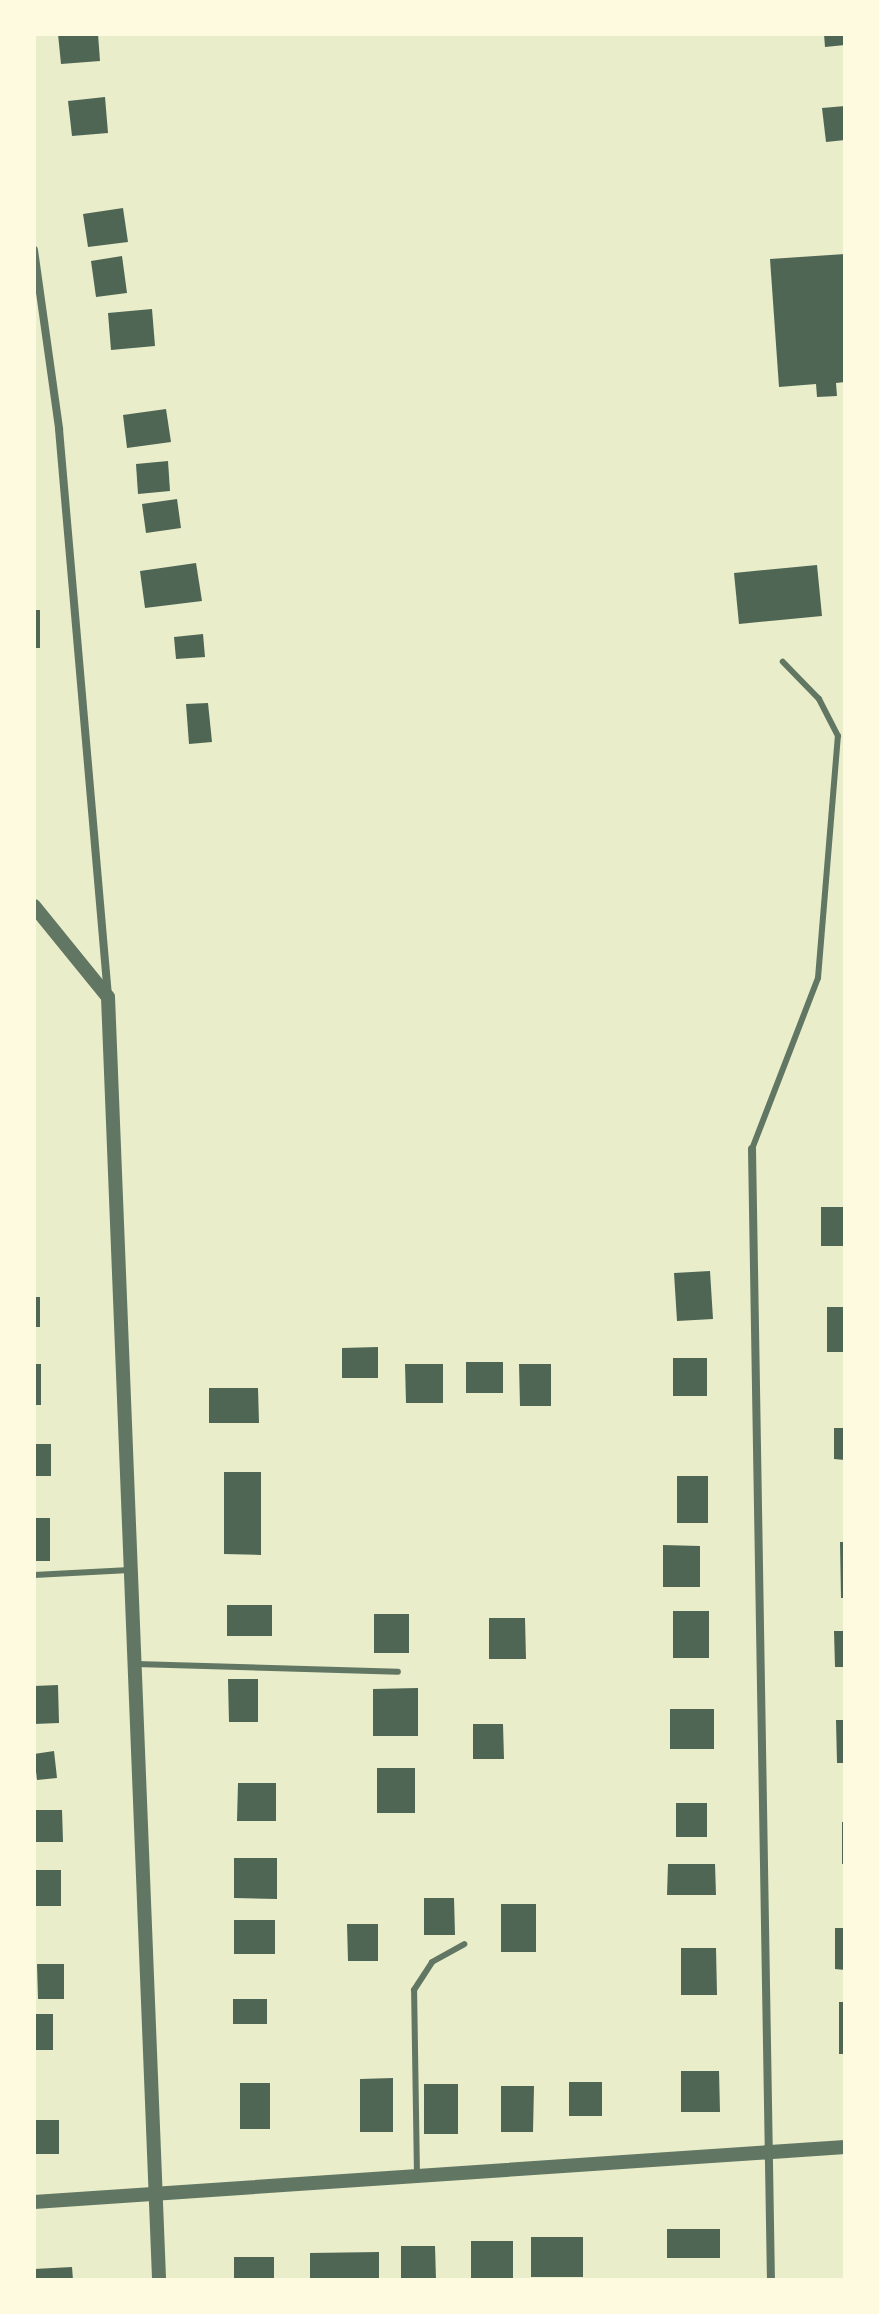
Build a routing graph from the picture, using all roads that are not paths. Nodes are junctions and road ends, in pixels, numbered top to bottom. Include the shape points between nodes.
1 (34, 250) edge
2 (783, 662) dead end
3 (34, 906) edge
4 (108, 997) junction
5 (752, 1149) joint
6 (132, 1570) junction
7 (34, 1575) edge
8 (136, 1664) junction
9 (398, 1672) dead end
10 (464, 1944) dead end
11 (845, 2147) edge
12 (769, 2152) junction
13 (417, 2176) junction
14 (158, 2194) junction
15 (34, 2202) edge
16 (159, 2280) edge
17 (771, 2280) edge

1 - 4 street via 59,429
2 - 5 lane via 819,699 838,736 818,978
3 - 4 street
4 - 6 street
5 - 12 street
6 - 7 lane
6 - 8 street
8 - 9 lane
8 - 14 street
10 - 13 lane via 432,1962 414,1990
11 - 12 street
12 - 13 street
12 - 17 street
13 - 14 street
14 - 15 street
14 - 16 street

